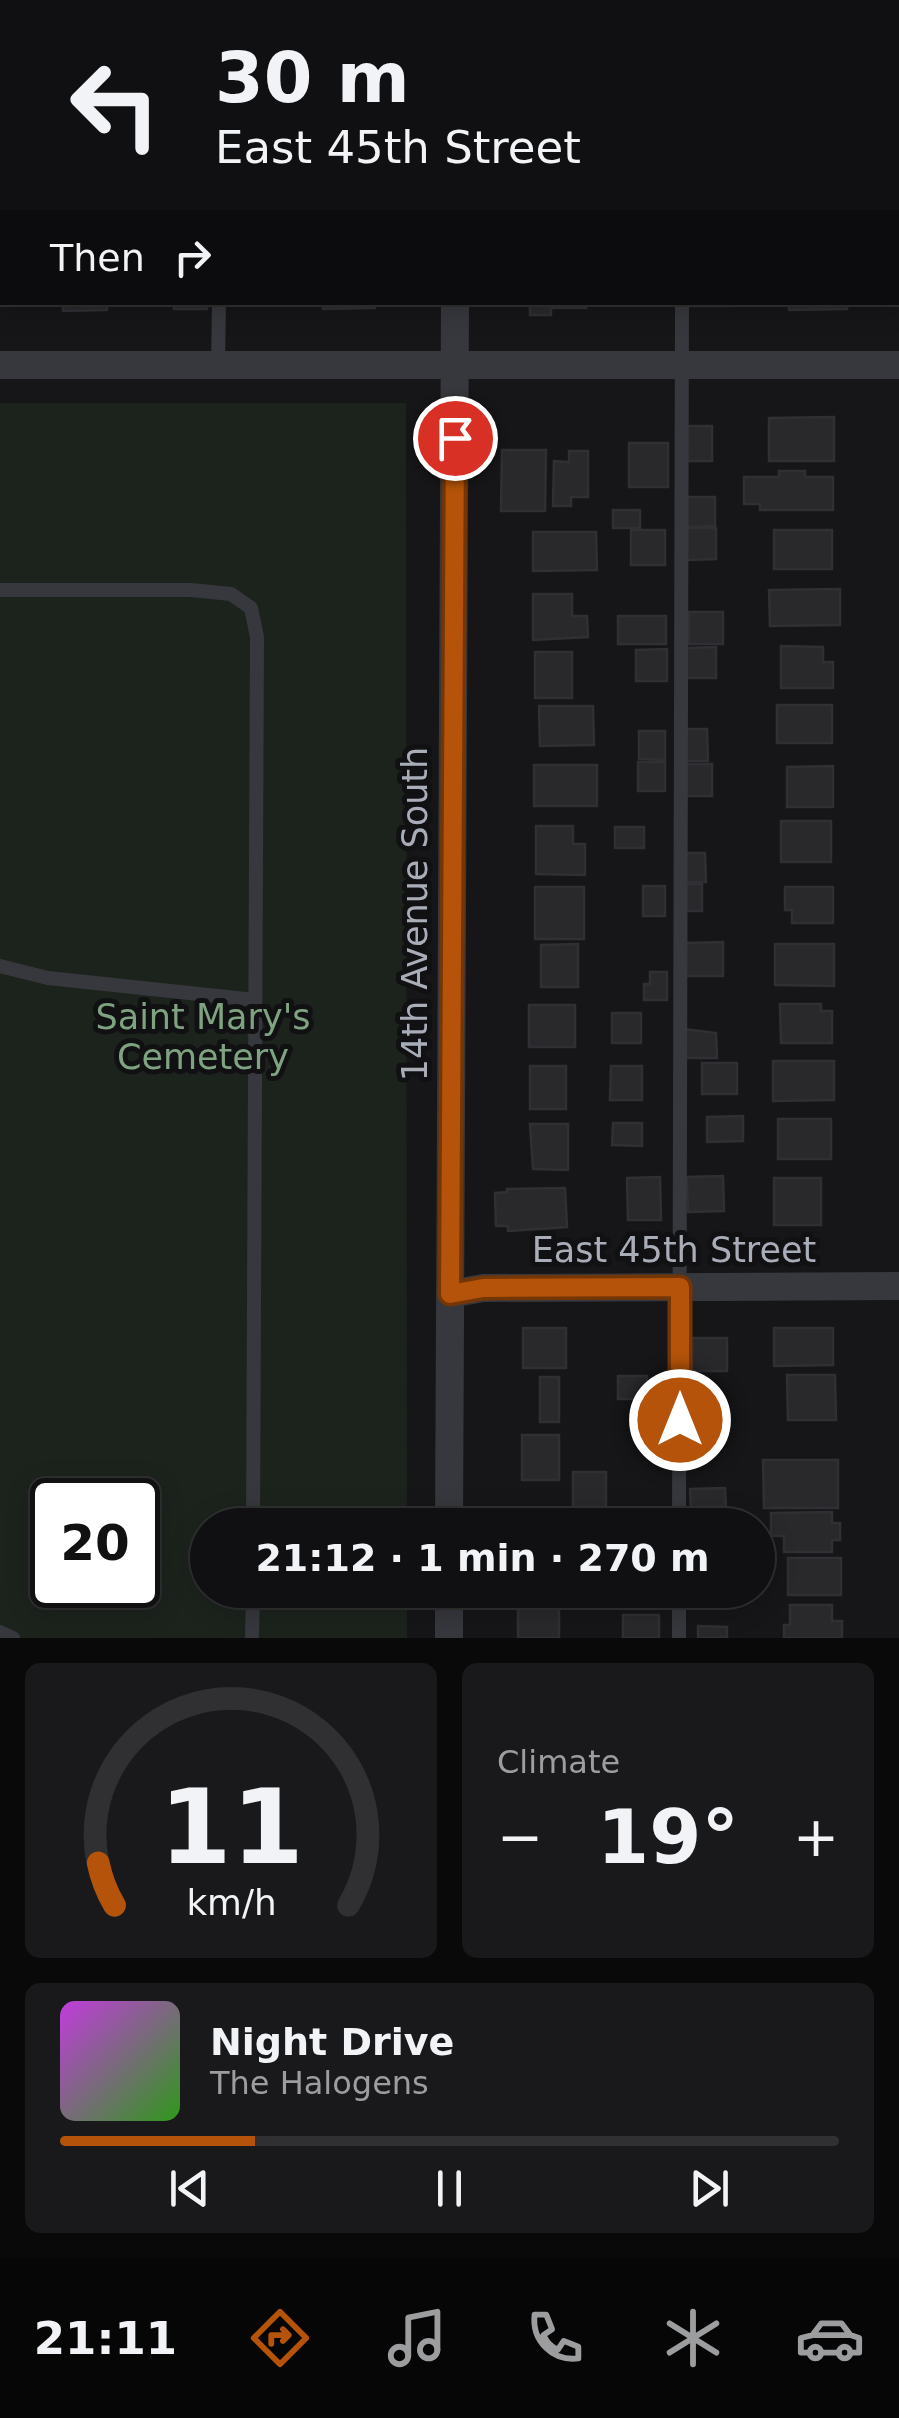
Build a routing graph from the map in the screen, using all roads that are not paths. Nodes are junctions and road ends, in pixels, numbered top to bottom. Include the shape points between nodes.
1 (219, 305) edge
2 (455, 305) edge
3 (682, 305) edge
4 (0, 365) edge
5 (218, 365) junction
6 (455, 365) junction
7 (682, 365) junction
8 (899, 365) edge
9 (0, 590) edge
10 (0, 966) edge
11 (255, 1000) junction
12 (899, 1286) edge
13 (680, 1287) junction
14 (450, 1294) junction
15 (253, 1508) edge
16 (449, 1508) edge
17 (680, 1508) edge
18 (252, 1608) edge
19 (449, 1608) edge
20 (679, 1608) edge
21 (0, 1632) edge
22 (14, 1638) edge
23 (252, 1638) edge
24 (449, 1638) edge
25 (679, 1638) edge

1 - 5 lane
2 - 6 street, 14th Avenue South
3 - 7 lane
4 - 5 street
5 - 6 street
6 - 7 street
6 - 14 street, 14th Avenue South
7 - 8 street
7 - 13 lane
9 - 11 lane via 191,590 232,594 251,608 257,637
10 - 11 lane via 48,978
11 - 15 lane
12 - 13 street, East 45th Street
13 - 14 street, East 45th Street
13 - 17 lane
14 - 16 street, 14th Avenue South
18 - 23 lane
19 - 24 street
20 - 25 lane
21 - 22 lane

